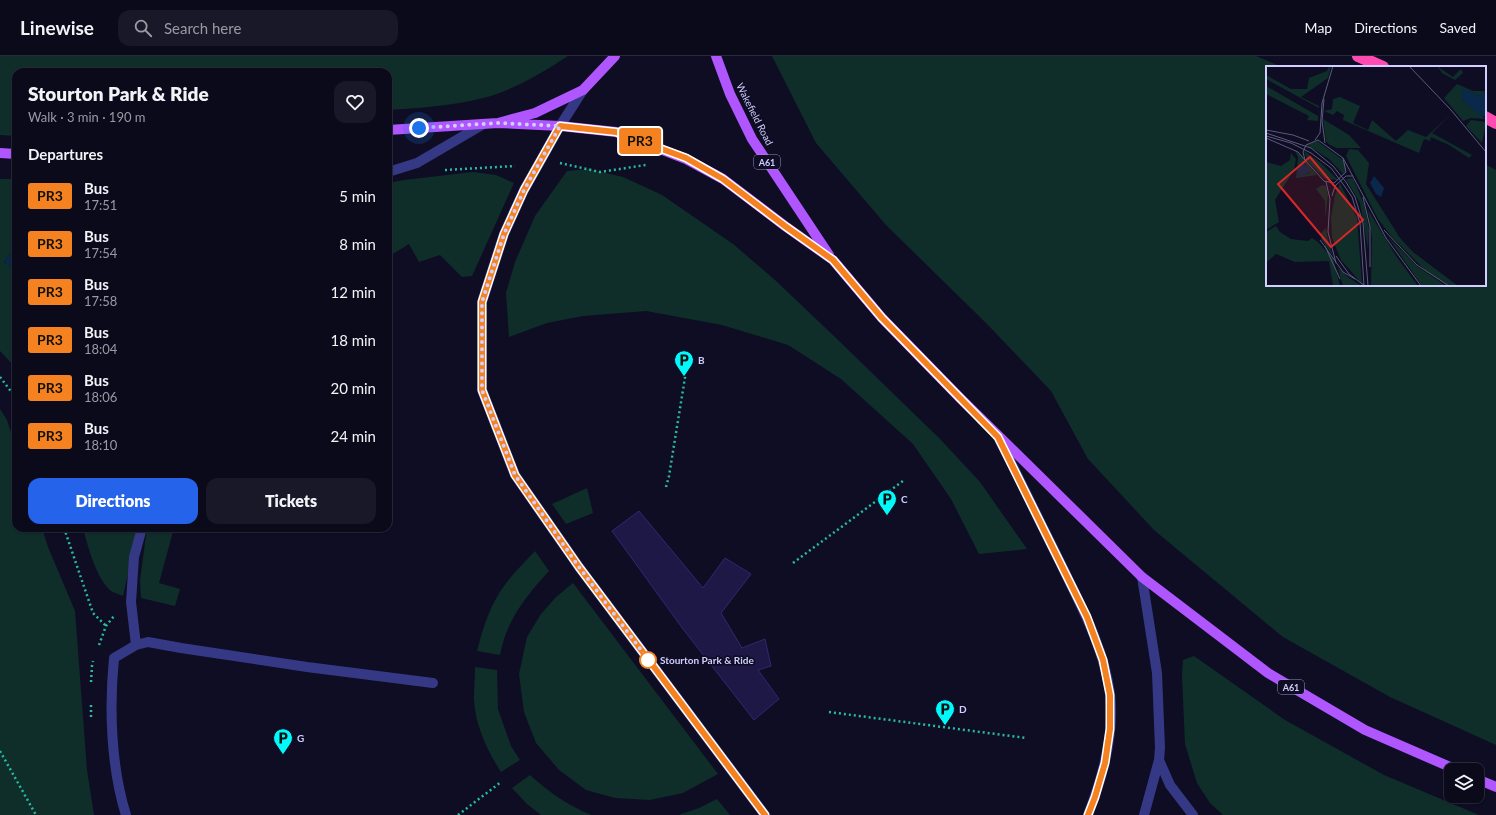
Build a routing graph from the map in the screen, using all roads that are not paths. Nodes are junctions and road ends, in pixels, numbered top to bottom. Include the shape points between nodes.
1 (615, 56) edge
2 (716, 56) edge
3 (1358, 56) edge
4 (1382, 66) edge
5 (583, 90) junction
6 (1486, 118) edge
7 (498, 123) junction
8 (1496, 123) edge
9 (482, 125) junction
10 (560, 126) junction
11 (392, 130) edge
12 (0, 153) edge
13 (12, 154) edge
14 (392, 171) edge
15 (833, 260) junction
16 (998, 437) junction
17 (141, 532) edge
18 (1142, 577) junction
19 (136, 645) junction
20 (433, 682) dead end
21 (1159, 760) junction
22 (1444, 764) edge
23 (1484, 782) edge
24 (1496, 787) edge
25 (126, 815) edge
26 (765, 815) edge
27 (1088, 815) edge
28 (1144, 815) edge
29 (1193, 815) edge

1 - 5 main road, A61
2 - 15 main road, Wakefield Road / A61 via 730,94 752,139
3 - 4 highway
5 - 7 main road, A61 via 535,113
5 - 10 lane
6 - 8 highway
7 - 9 main road, A61
7 - 10 main road, A61
9 - 11 main road, A61
9 - 14 lane via 417,162
10 - 15 main road, A61 via 616,132 686,158 723,179
10 - 26 lane via 524,190 504,234 482,302 482,390 515,475 579,567
12 - 13 main road
15 - 16 main road, A61 via 882,318
16 - 18 main road, A61
16 - 27 lane via 1087,617 1103,660 1110,695 1110,729 1105,763
17 - 19 lane via 134,557 132,602
18 - 21 lane via 1157,673
18 - 22 main road, A61 via 1268,673 1365,730
19 - 20 lane via 148,642 308,667
19 - 25 lane via 114,658 111,688 114,753
21 - 28 lane
21 - 29 lane via 1170,785
23 - 24 main road

